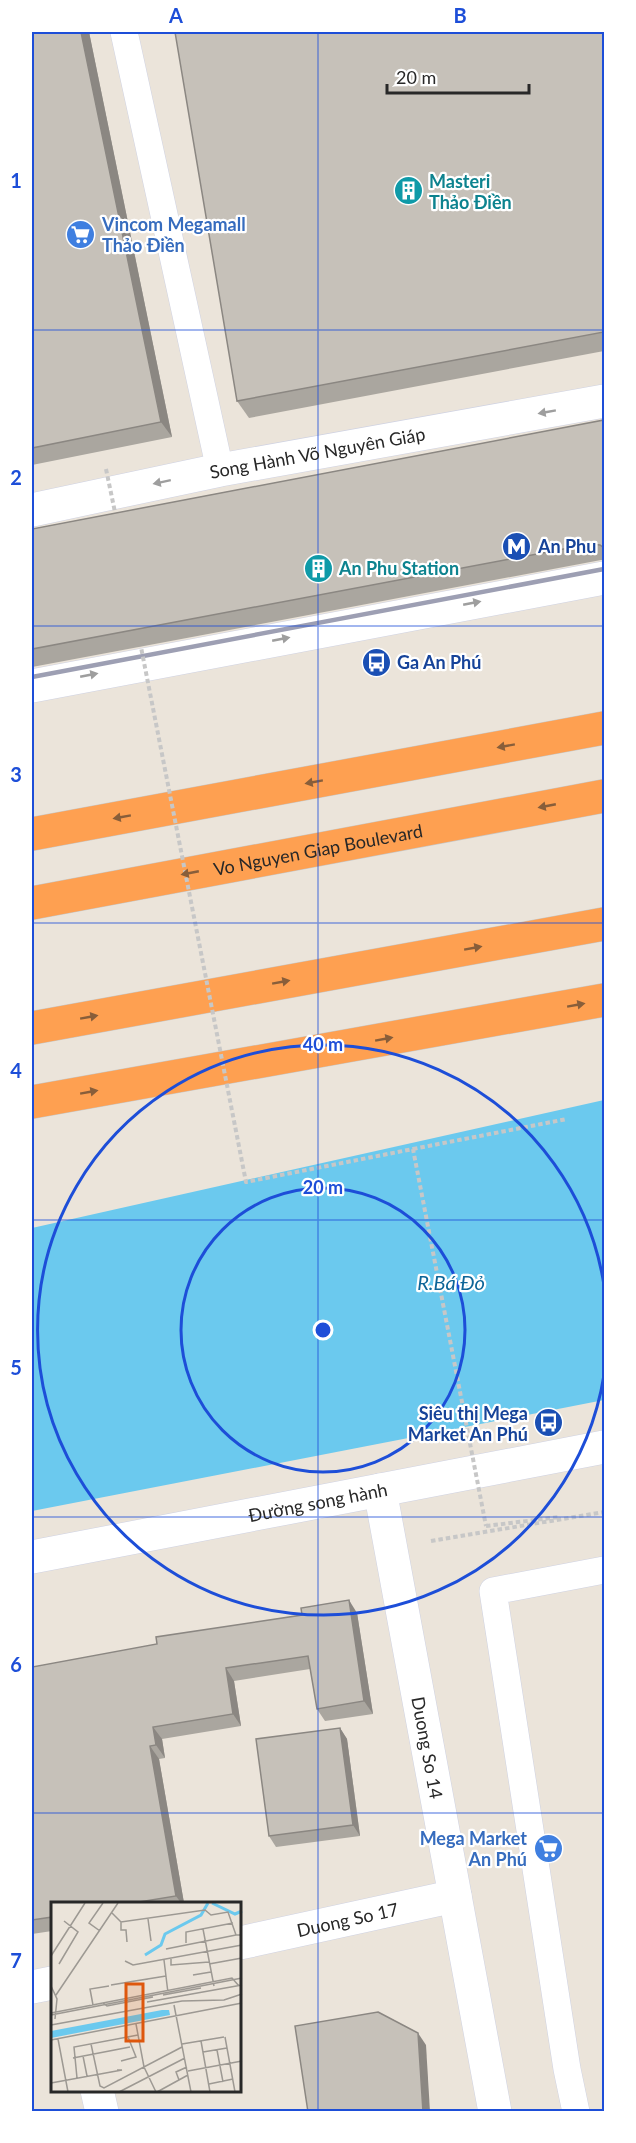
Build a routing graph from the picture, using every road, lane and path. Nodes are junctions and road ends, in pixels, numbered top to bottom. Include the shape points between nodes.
1 (124, 32) edge
2 (604, 401) edge
3 (106, 469) dead end
4 (220, 470) junction
5 (32, 510) edge
6 (116, 520) edge
7 (604, 578) edge
8 (138, 631) edge
9 (32, 686) edge
10 (604, 728) edge
11 (604, 796) edge
12 (32, 834) edge
13 (32, 903) edge
14 (604, 924) edge
15 (604, 1000) edge
16 (32, 1028) edge
17 (32, 1102) edge
18 (567, 1119) dead end
19 (412, 1149) junction
20 (604, 1447) edge
21 (380, 1490) junction
22 (604, 1511) edge
23 (390, 1548) junction
24 (32, 1557) edge
25 (604, 1570) edge
26 (454, 1896) junction
27 (242, 1943) edge
28 (51, 1983) edge
29 (32, 1987) edge
30 (97, 2092) edge
31 (102, 2112) edge
32 (495, 2112) edge
33 (576, 2112) edge

1 - 4 lane
2 -> 4 main road, Song Hành Võ Nguyên Giáp
3 - 6 path, bridge
4 -> 5 main road, Song Hành Võ Nguyên Giáp
9 -> 7 main road
8 - 19 path, bridge via 246,1182
10 -> 12 highway
11 -> 13 highway, Vo Nguyen Giap Boulevard
16 -> 14 highway
17 -> 15 highway
18 - 19 path
19 - 22 path, bridge via 486,1526
20 - 21 main road, Đường song hành
21 - 23 main road, Duong So 14
21 - 24 main road, Đường song hành
22 - 23 path
23 - 26 main road, Duong So 14
25 - 33 lane via 494,1591
26 - 27 main road, Duong So 17
26 - 32 main road, Duong So 14
28 - 29 main road
30 - 31 main road

